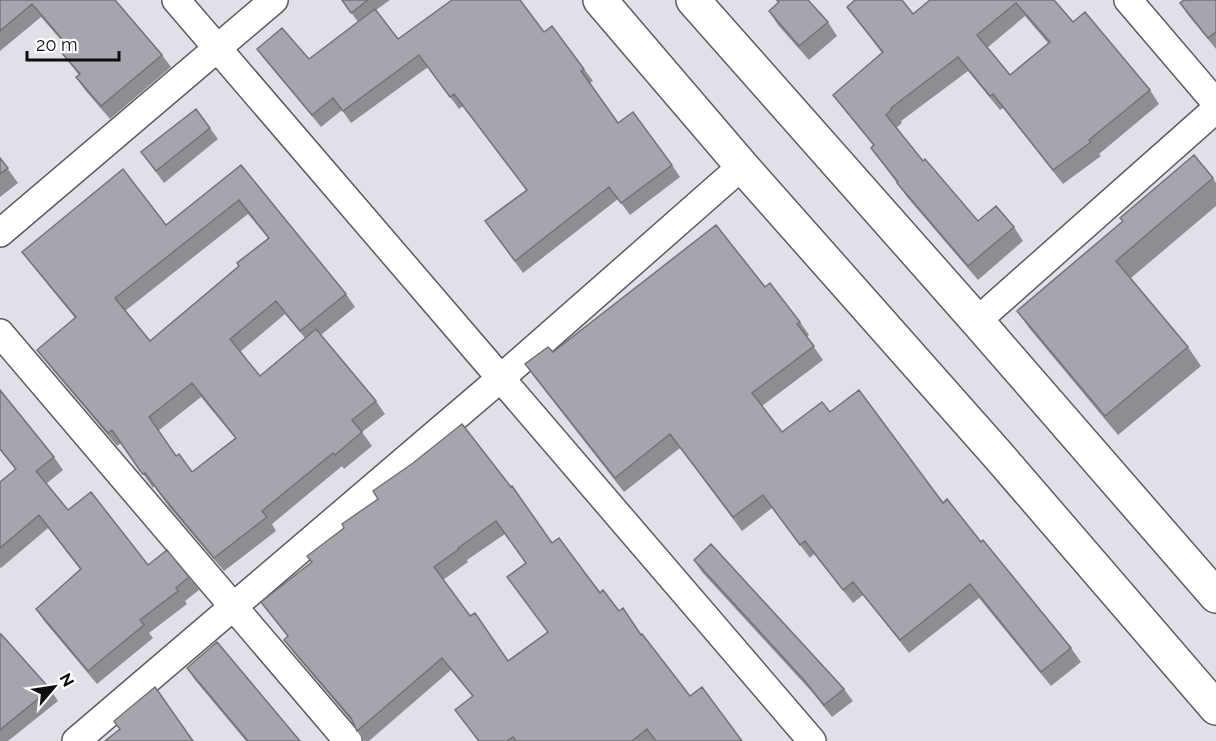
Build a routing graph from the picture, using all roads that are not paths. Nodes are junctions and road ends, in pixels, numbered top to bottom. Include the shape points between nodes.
1 (176, 0) edge
2 (274, 0) edge
3 (600, 0) edge
4 (693, 0) edge
5 (1128, 0) edge
6 (218, 48) junction
7 (1216, 103) edge
8 (1216, 109) edge
9 (742, 166) junction
10 (0, 233) edge
11 (977, 321) junction
12 (0, 333) edge
13 (501, 378) junction
14 (1216, 596) edge
15 (233, 607) junction
16 (1216, 708) edge
17 (76, 741) edge
18 (348, 741) edge
19 (812, 741) edge

1 - 6 street
2 - 6 street
3 - 9 main road
4 - 11 main road
5 - 7 street
6 - 10 street
6 - 13 street
8 - 11 street
9 - 13 street
9 - 16 main road
11 - 14 main road
12 - 15 street
13 - 15 street
13 - 19 street
15 - 17 street
15 - 18 street

